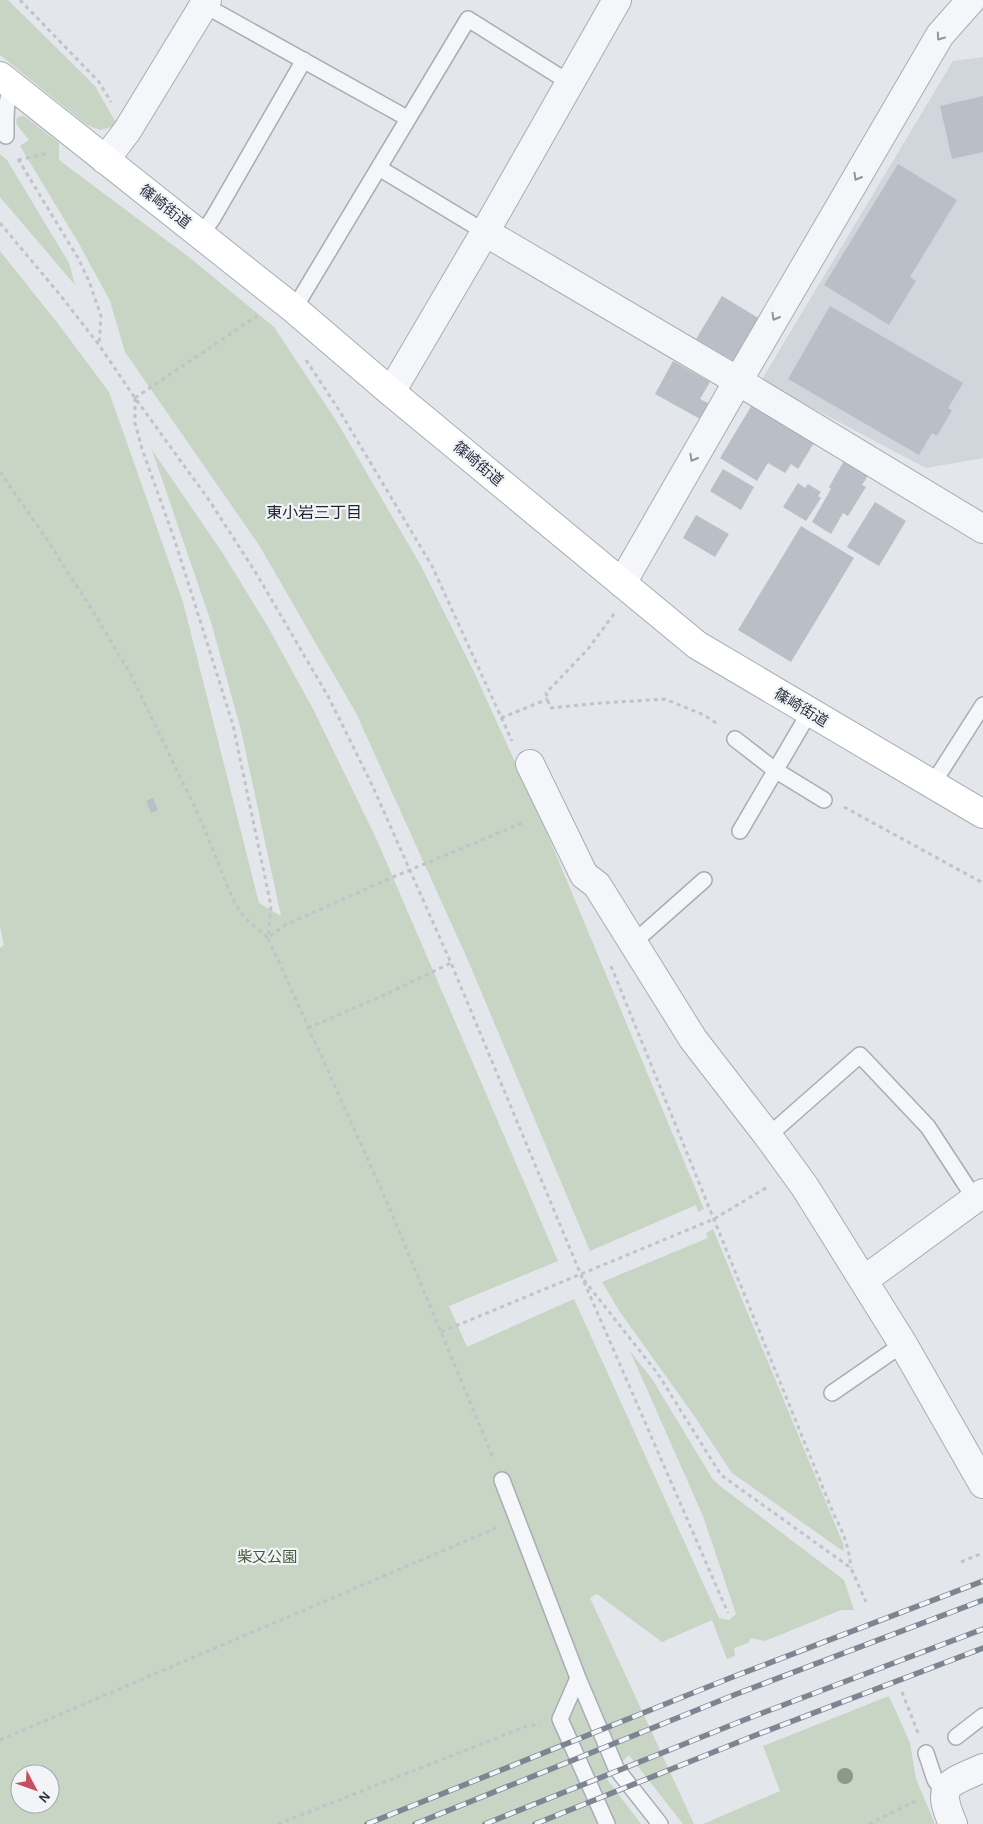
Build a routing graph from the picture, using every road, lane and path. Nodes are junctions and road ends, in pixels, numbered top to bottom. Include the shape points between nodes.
1 (20, 0) edge
2 (617, 0) edge
3 (971, 0) edge
4 (206, 2) edge
5 (304, 60) junction
6 (6, 81) edge
7 (570, 83) junction
8 (111, 102) dead end
9 (408, 118) junction
10 (6, 136) joint
11 (55, 152) dead end
12 (18, 160) junction
13 (106, 160) junction
14 (379, 168) junction
15 (0, 223) edge
16 (485, 232) junction
17 (201, 235) junction
18 (294, 309) junction
19 (263, 312) dead end
20 (99, 345) junction
21 (302, 354) dead end
22 (738, 381) junction
23 (391, 392) junction
24 (135, 398) junction
25 (0, 472) edge
26 (983, 529) edge
27 (620, 595) junction
28 (548, 699) junction
29 (983, 705) edge
30 (809, 713) junction
31 (501, 718) junction
32 (735, 739) joint
33 (522, 754) joint
34 (775, 770) junction
35 (932, 785) junction
36 (824, 800) joint
37 (983, 814) edge
38 (531, 820) dead end
39 (740, 831) dead end
40 (410, 871) junction
41 (704, 880) dead end
42 (983, 883) edge
43 (268, 938) junction
44 (634, 943) junction
45 (451, 964) junction
46 (610, 964) dead end
47 (308, 1028) junction
48 (768, 1136) junction
49 (793, 1171) junction
50 (979, 1196) edge
51 (714, 1220) junction
52 (581, 1275) junction
53 (864, 1280) junction
54 (441, 1332) junction
55 (903, 1344) junction
56 (832, 1393) dead end
57 (502, 1480) joint
58 (983, 1483) edge
59 (517, 1519) junction
60 (983, 1554) edge
61 (961, 1562) dead end
62 (851, 1568) junction
63 (866, 1602) dead end
64 (728, 1613) dead end
65 (578, 1678) junction
66 (902, 1692) dead end
67 (983, 1716) edge
68 (560, 1719) junction
69 (919, 1735) dead end
70 (956, 1737) dead end
71 (0, 1740) edge
72 (926, 1753) dead end
73 (983, 1768) edge
74 (944, 1792) junction
75 (918, 1800) dead end
76 (278, 1824) edge
77 (607, 1824) edge
78 (660, 1824) edge
79 (870, 1824) edge
80 (953, 1824) edge

1 - 8 path via 99,82
2 - 7 street
3 -> 22 street via 940,36
4 - 5 lane
4 - 13 street
5 - 9 lane
5 - 17 lane
6 - 10 lane
6 - 13 main road, 篠崎街道
7 - 9 lane via 468,19
7 - 16 street
9 - 14 lane
10 - 12 path
11 - 12 path
12 - 20 path via 78,258 101,316
13 - 17 main road, 篠崎街道
14 - 16 lane
14 - 18 lane
15 - 20 path
16 - 22 street
16 - 23 street
17 - 18 main road, 篠崎街道
18 - 23 main road, 篠崎街道
19 - 24 path
20 - 24 path
21 - 31 path via 432,566
22 - 26 street
22 -> 27 street
23 - 27 main road, 篠崎街道
24 - 40 path via 209,500 292,633 329,698
24 - 43 path via 135,424 142,449 174,538 233,725 270,906
25 - 43 path via 79,589 131,675 200,818 230,895 243,916
27 - 28 path via 588,649 546,693
27 - 30 main road, 篠崎街道
28 - 31 path
28 - 32 path via 550,708 666,699 704,715 736,736
29 - 35 lane
30 - 34 lane
30 - 35 main road, 篠崎街道
31 - 33 path
32 - 34 lane
33 - 44 street via 584,875 597,885
34 - 36 lane
34 - 39 lane
35 - 37 main road, 篠崎街道
36 - 42 path via 828,798
38 - 40 path
40 - 43 path via 285,925
40 - 45 path
41 - 44 lane
43 - 47 path
44 - 48 street via 693,1039
45 - 47 path
45 - 52 path
46 - 51 path
47 - 54 path via 387,1202
48 - 49 street
48 - 50 lane via 860,1055 928,1127
49 - 51 path
49 - 53 street
50 - 53 street
51 - 52 path
51 - 62 path via 834,1515 844,1532
52 - 54 path
52 - 62 path via 658,1374 721,1476
52 - 64 path
53 - 55 street
54 - 57 path
55 - 56 lane
55 - 58 street
57 - 59 lane
59 - 65 lane
59 - 71 path
60 - 61 path
62 - 63 path
65 - 68 lane
65 - 78 lane via 616,1768
66 - 69 path
67 - 70 lane
68 - 76 path via 527,1726
68 - 77 lane
72 - 74 lane
73 - 74 street via 957,1780
74 - 80 street via 945,1806
75 - 79 path

